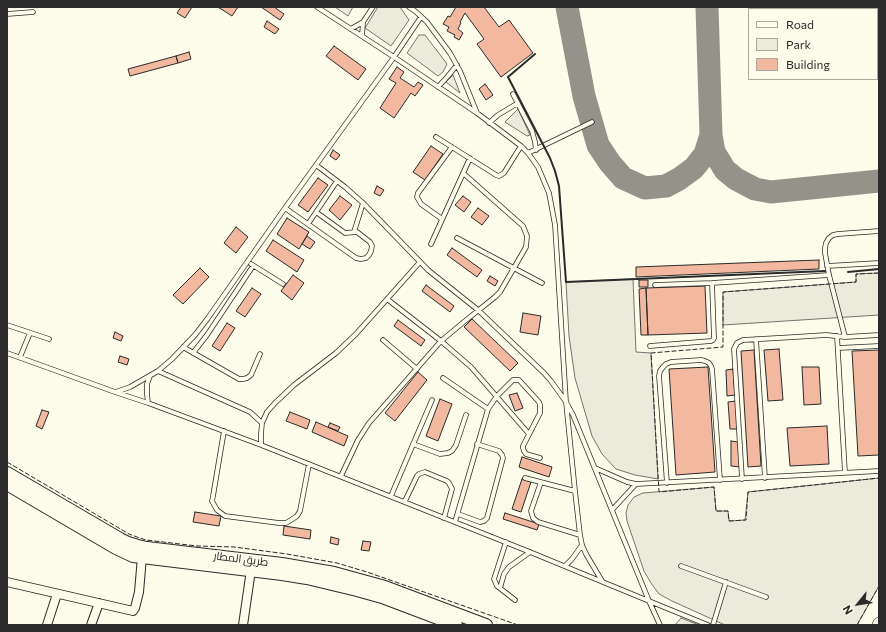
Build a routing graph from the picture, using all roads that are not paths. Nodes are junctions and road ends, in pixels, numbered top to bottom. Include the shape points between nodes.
1 (317, 7) edge
2 (373, 7) edge
3 (409, 7) edge
4 (33, 12) dead end
5 (7, 14) edge
6 (421, 16) junction
7 (363, 22) junction
8 (351, 29) junction
9 (362, 36) junction
10 (394, 57) junction
11 (457, 65) junction
12 (438, 87) junction
13 (514, 94) dead end
14 (518, 103) junction
15 (477, 113) junction
16 (592, 122) dead end
17 (490, 123) junction
18 (436, 137) dead end
19 (521, 146) junction
20 (452, 147) junction
21 (536, 150) junction
22 (528, 153) junction
23 (470, 158) junction
24 (316, 165) junction
25 (463, 174) junction
26 (337, 181) junction
27 (362, 203) junction
28 (285, 208) junction
29 (316, 212) junction
30 (442, 219) junction
31 (308, 224) junction
32 (879, 231) edge
33 (354, 232) junction
34 (457, 238) dead end
35 (431, 244) dead end
36 (247, 262) junction
37 (420, 262) junction
38 (879, 263) edge
39 (253, 266) junction
40 (827, 266) junction
41 (514, 268) junction
42 (829, 275) junction
43 (542, 283) dead end
44 (712, 283) junction
45 (283, 284) dead end
46 (655, 285) dead end
47 (387, 299) junction
48 (478, 310) junction
49 (7, 325) edge
50 (30, 332) junction
51 (879, 335) edge
52 (837, 336) junction
53 (845, 337) junction
54 (49, 339) dead end
55 (756, 339) junction
56 (383, 340) dead end
57 (441, 341) junction
58 (650, 346) dead end
59 (879, 346) edge
60 (183, 347) junction
61 (838, 348) junction
62 (7, 353) edge
63 (193, 353) junction
64 (260, 354) dead end
65 (20, 357) junction
66 (417, 369) junction
67 (158, 370) junction
68 (150, 375) junction
69 (443, 378) dead end
70 (115, 392) junction
71 (497, 396) junction
72 (432, 400) dead end
73 (566, 402) junction
74 (148, 403) junction
75 (488, 409) junction
76 (466, 415) dead end
77 (262, 423) junction
78 (224, 431) junction
79 (530, 434) junction
80 (413, 444) junction
81 (477, 444) junction
82 (261, 445) junction
83 (540, 458) dead end
84 (309, 464) junction
85 (595, 468) junction
86 (879, 471) edge
87 (7, 473) edge
88 (846, 473) junction
89 (341, 476) junction
90 (525, 478) dead end
91 (765, 478) junction
92 (742, 479) junction
93 (720, 480) junction
94 (540, 482) junction
95 (667, 483) junction
96 (7, 484) edge
97 (636, 484) junction
98 (575, 491) junction
99 (391, 496) junction
100 (405, 501) junction
101 (612, 510) junction
102 (458, 514) junction
103 (444, 518) junction
104 (455, 522) junction
105 (580, 535) junction
106 (506, 542) junction
107 (582, 545) junction
108 (530, 552) junction
109 (169, 556) junction
110 (142, 557) junction
111 (498, 566) junction
112 (565, 566) junction
113 (681, 566) dead end
114 (251, 570) junction
115 (506, 571) junction
116 (602, 581) junction
117 (7, 582) edge
118 (726, 582) junction
119 (500, 588) junction
120 (57, 594) junction
121 (766, 597) dead end
122 (515, 600) dead end
123 (649, 601) junction
124 (99, 603) junction
125 (47, 625) edge
126 (91, 625) edge
127 (243, 625) edge
128 (456, 625) edge
129 (486, 625) edge
130 (660, 625) edge
131 (708, 625) edge
132 (714, 625) edge

1 - 8 lane
2 - 7 lane
3 - 6 lane
4 - 5 lane
6 - 10 lane
6 - 11 lane
7 - 8 lane
7 - 9 lane
8 - 9 lane
9 - 10 lane
10 - 12 lane
10 - 24 lane
11 - 12 lane
11 - 15 lane
12 - 15 lane
13 - 14 lane
14 - 17 lane
14 - 21 lane via 532,131
15 - 17 lane
16 - 21 lane
17 - 19 lane
18 - 20 lane
19 - 22 lane
19 - 23 lane via 504,173 499,176
20 - 23 lane
20 - 30 lane via 417,197 421,204
21 - 22 lane
22 - 73 lane via 538,167 549,193 555,225
23 - 25 lane
24 - 26 lane
24 - 28 lane
25 - 30 lane
25 - 41 lane via 523,226 527,236 526,247
26 - 27 lane
26 - 29 lane
27 - 33 lane
27 - 37 lane
28 - 31 lane
28 - 36 lane
29 - 31 lane
29 - 33 lane via 345,233
30 - 35 lane
31 - 33 lane via 356,258 366,258 372,251 372,246
32 - 40 lane via 833,235 825,248
34 - 41 lane
36 - 39 lane
36 - 60 lane via 208,318
37 - 47 lane
37 - 48 lane
38 - 40 lane
39 - 45 lane
39 - 63 lane
40 - 42 lane
41 - 43 lane
41 - 48 lane via 500,292
42 - 44 lane
42 - 53 lane
44 - 46 lane
44 - 58 lane via 713,340
47 - 57 lane
47 - 77 lane via 336,353 284,394 267,412
48 - 57 lane
48 - 73 lane via 544,373
49 - 50 lane
50 - 54 lane
50 - 65 lane
51 - 53 lane
52 - 53 lane
52 - 55 lane
52 - 61 lane
55 - 91 lane
55 - 92 lane via 740,341 734,350
56 - 66 lane
57 - 66 lane
57 - 71 lane via 471,366
59 - 61 lane
60 - 63 lane
60 - 67 lane
61 - 88 lane
62 - 65 lane
63 - 64 lane via 239,379 251,375
65 - 70 lane
66 - 89 lane via 363,431
67 - 68 lane
67 - 77 lane via 250,412
68 - 70 lane via 130,387
68 - 74 lane via 146,394
69 - 75 lane
70 - 74 lane
71 - 75 lane
71 - 79 lane
71 - 79 lane via 510,382 519,380 539,402 540,413
72 - 80 lane
73 - 85 lane
73 - 98 lane
74 - 78 lane
75 - 81 lane
76 - 80 lane via 452,451 440,454
77 - 82 lane
78 - 82 lane
78 - 84 lane via 212,501 216,510 225,516 279,523 291,520 300,511
79 - 83 lane via 523,446 524,451
80 - 99 lane
81 - 102 lane
81 - 102 lane via 498,450 503,458 487,518 480,522
82 - 84 lane
84 - 89 lane
85 - 97 lane
85 - 101 lane
86 - 88 lane
87 - 109 main road, طريق المطار via 128,543
88 - 91 lane
89 - 99 lane
90 - 94 lane
91 - 92 lane
92 - 93 lane
93 - 95 lane
93 - 95 lane via 712,370 709,363 701,360 671,362 660,371
94 - 98 lane
94 - 105 lane via 531,511 533,518 538,522
95 - 97 lane
96 - 110 main road, طريق المطار via 124,552
97 - 101 lane
98 - 105 lane
99 - 100 lane
100 - 103 lane
100 - 103 lane via 419,474 424,472 447,481 452,489
101 - 123 lane
102 - 104 lane
103 - 104 lane
104 - 106 lane
105 - 107 lane
106 - 108 lane
106 - 111 lane
107 - 112 lane
107 - 116 lane
108 - 112 lane
108 - 115 lane
109 - 110 main road, طريق المطار
109 - 114 main road, طريق المطار
109 - 129 main road, طريق المطار via 282,564 334,573 385,587
110 - 124 street via 135,610
111 - 115 lane
111 - 119 lane via 494,579
112 - 116 lane
113 - 118 lane
114 - 127 street
114 - 128 main road, طريق المطار via 307,578 357,590
115 - 119 lane
116 - 123 lane
117 - 120 street
118 - 121 lane
118 - 132 lane
119 - 122 lane
120 - 124 street
120 - 125 street
123 - 130 lane
123 - 131 lane
124 - 126 street

